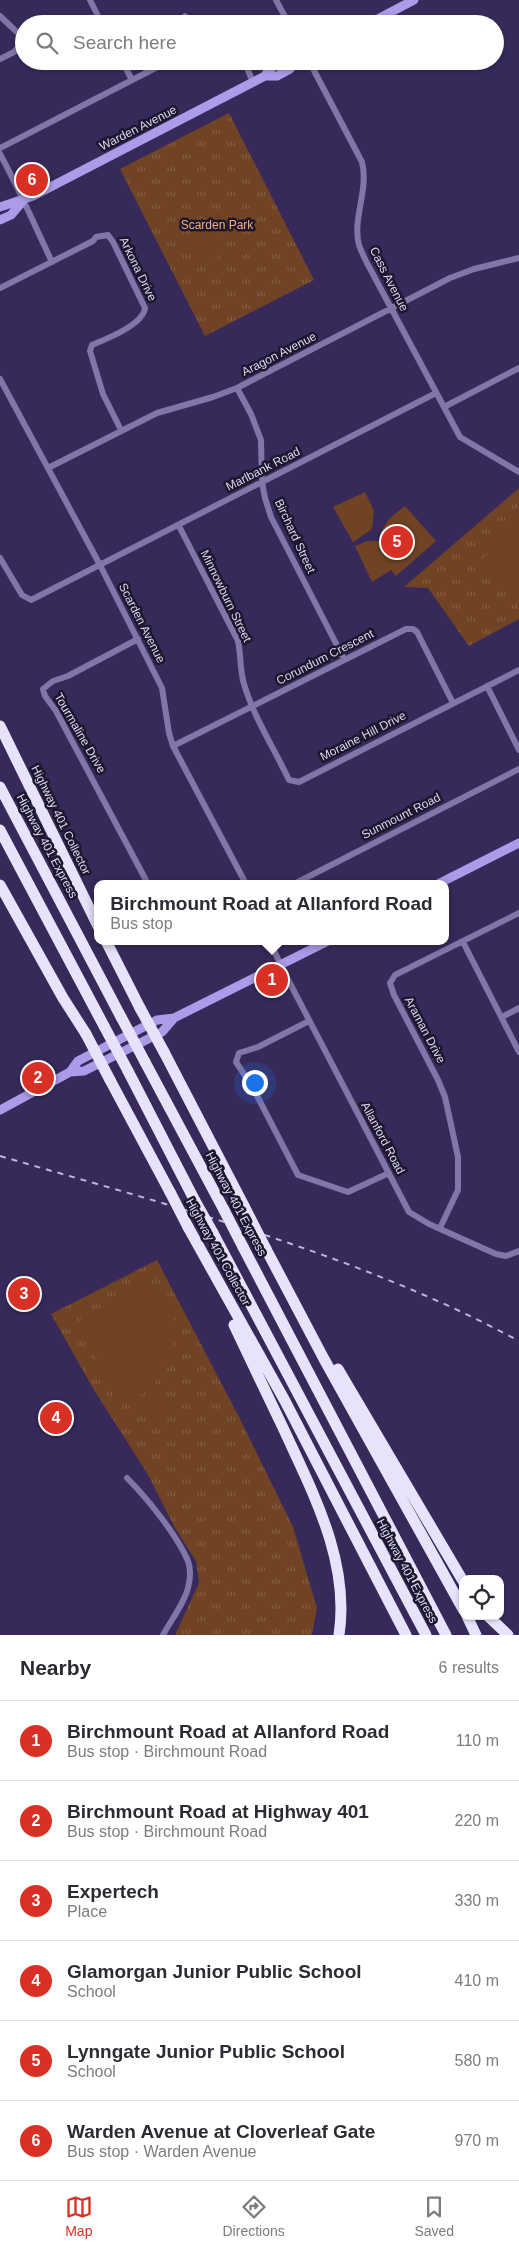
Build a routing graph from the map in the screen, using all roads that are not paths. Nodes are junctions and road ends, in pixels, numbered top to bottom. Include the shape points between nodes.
1 (90, 0) edge
2 (276, 0) edge
3 (414, 0) edge
4 (98, 15) edge
5 (284, 15) edge
6 (385, 15) edge
7 (0, 16) edge
8 (15, 30) edge
9 (15, 51) edge
10 (0, 60) edge
11 (127, 70) edge
12 (151, 70) edge
13 (248, 70) edge
14 (288, 70) edge
15 (314, 70) edge
16 (132, 80) junction
17 (253, 82) junction
18 (0, 148) edge
19 (0, 154) edge
20 (22, 202) junction
21 (0, 207) edge
22 (0, 220) edge
23 (519, 258) edge
24 (52, 262) junction
25 (0, 288) edge
26 (391, 309) junction
27 (519, 368) edge
28 (0, 379) edge
29 (237, 388) junction
30 (436, 393) junction
31 (444, 406) junction
32 (121, 430) junction
33 (48, 468) junction
34 (519, 472) edge
35 (262, 482) junction
36 (179, 526) junction
37 (0, 558) edge
38 (100, 565) junction
39 (138, 639) junction
40 (344, 660) junction
41 (519, 670) edge
42 (487, 686) junction
43 (453, 703) junction
44 (252, 707) junction
45 (0, 726) edge
46 (173, 746) junction
47 (519, 750) edge
48 (519, 769) edge
49 (0, 787) edge
50 (0, 830) edge
51 (519, 843) edge
52 (0, 874) edge
53 (146, 880) edge
54 (244, 880) edge
55 (302, 880) edge
56 (446, 880) edge
57 (0, 885) edge
58 (0, 895) edge
59 (519, 913) edge
60 (94, 918) edge
61 (463, 942) junction
62 (108, 945) edge
63 (272, 945) edge
64 (320, 945) edge
65 (281, 966) junction
66 (63, 998) junction
67 (519, 1008) edge
68 (502, 1017) junction
69 (309, 1022) junction
70 (519, 1052) edge
71 (0, 1110) edge
72 (389, 1173) junction
73 (440, 1228) junction
74 (190, 1231) junction
75 (519, 1251) edge
76 (301, 1316) junction
77 (127, 1478) dead end
78 (459, 1575) edge
79 (459, 1602) edge
80 (469, 1620) edge
81 (492, 1620) edge
82 (163, 1635) edge
83 (339, 1635) edge
84 (406, 1635) edge
85 (426, 1635) edge
86 (446, 1635) edge
87 (476, 1635) edge
88 (508, 1635) edge

1 - 4 street
2 - 5 street
3 - 6 main road
7 - 8 street
9 - 10 street
11 - 16 street
12 - 16 street
13 - 17 street
14 - 17 main road, Warden Avenue
15 - 26 street, Cass Avenue via 362,162 365,181 358,244
16 - 18 street
17 - 20 main road, Warden Avenue
19 - 20 street
20 - 21 main road, Warden Avenue
20 - 22 main road, Warden Avenue via 11,215
20 - 24 street
23 - 26 street, Aragon Avenue via 450,278
24 - 25 street, Arkona Drive
24 - 32 street, Arkona Drive via 96,237 108,235 143,302 145,308 141,318 92,346 90,351 103,394
26 - 29 street, Aragon Avenue
26 - 30 street, Cass Avenue
27 - 31 street
28 - 33 street, Scarden Avenue
29 - 32 street, Aragon Avenue via 157,412
29 - 35 street, Birchard Street via 261,440
30 - 31 street, Cass Avenue
30 - 35 street, Marlbank Road
31 - 34 street, Cass Avenue via 465,442
32 - 33 street, Aragon Avenue
33 - 38 street, Scarden Avenue
35 - 36 street, Marlbank Road
35 - 40 street, Birchard Street via 271,517
36 - 38 street, Marlbank Road
36 - 44 street, Minnowburn Street via 238,641 243,681
37 - 38 street, Marlbank Road via 22,595 31,600
38 - 39 street, Scarden Avenue
39 - 46 street, Scarden Avenue via 162,688
39 - 53 street, Tourmaline Drive via 43,689
40 - 43 street, Corundum Crescent via 406,629 413,629 418,632
40 - 44 street, Corundum Crescent
41 - 42 street, Moraine Hill Drive
42 - 43 street, Moraine Hill Drive
42 - 47 street
43 - 44 street, Moraine Hill Drive via 299,782 289,780
44 - 46 street, Corundum Crescent
45 - 60 highway, Highway 401 Collector
46 - 54 street, Scarden Avenue
48 - 55 street, Sunmount Road
49 - 86 highway, Highway 401 Express, bridge
50 - 85 highway, Highway 401 Express, bridge
51 - 56 main road
52 - 66 highway
57 - 66 highway, Highway 401 Collector
58 - 66 highway
59 - 61 street, Araman Drive
61 - 68 street
61 - 73 street, Araman Drive via 395,976 390,983 441,1086 458,1157 458,1190
62 - 76 highway, bridge
63 - 65 street
64 - 65 main road
65 - 69 street, Allanford Road
65 - 71 main road via 174,1018 157,1020 78,1061 70,1072
66 - 74 highway, Highway 401 Collector, bridge via 86,1034
67 - 68 street
68 - 70 street
69 - 72 street, Allanford Road
69 - 72 street via 239,1053 236,1062 298,1175 348,1192
72 - 73 street, Allanford Road via 409,1212
73 - 75 street, Allanford Road via 500,1256
74 - 83 highway via 303,1471 326,1529 340,1584
74 - 84 highway, Highway 401 Collector via 285,1401
76 - 78 highway via 318,1335
76 - 79 highway
77 - 82 street via 161,1519 188,1562 186,1593
80 - 87 highway
81 - 88 highway

